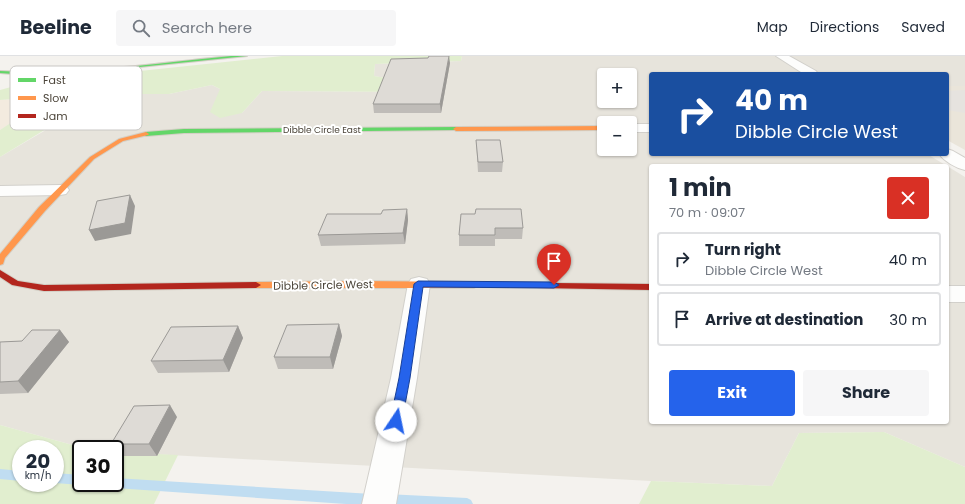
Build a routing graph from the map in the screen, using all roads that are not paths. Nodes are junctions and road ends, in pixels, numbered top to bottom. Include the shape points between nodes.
1 (245, 56) edge
2 (781, 56) edge
3 (28, 64) dead end
4 (142, 66) edge
5 (0, 67) edge
6 (0, 72) edge
7 (809, 72) edge
8 (10, 73) edge
9 (10, 80) edge
10 (2, 82) dead end
11 (597, 128) edge
12 (637, 128) edge
13 (649, 128) edge
14 (949, 156) edge
15 (965, 165) edge
16 (60, 190) junction
17 (0, 191) edge
18 (0, 262) edge
19 (0, 273) edge
20 (418, 284) junction
21 (649, 287) edge
22 (949, 294) edge
23 (965, 294) edge
24 (379, 504) edge

1 - 4 main road
2 - 7 street
3 - 5 main road
6 - 8 main road
9 - 10 main road
11 - 16 main road, Dibble Circle East via 155,132 122,140 104,148
12 - 13 street
14 - 15 street
16 - 17 street
16 - 18 main road via 18,235
19 - 20 main road, Dibble Circle West via 5,279 20,285 44,288
20 - 21 main road, Dibble Circle West
20 - 24 street via 404,378
22 - 23 street

